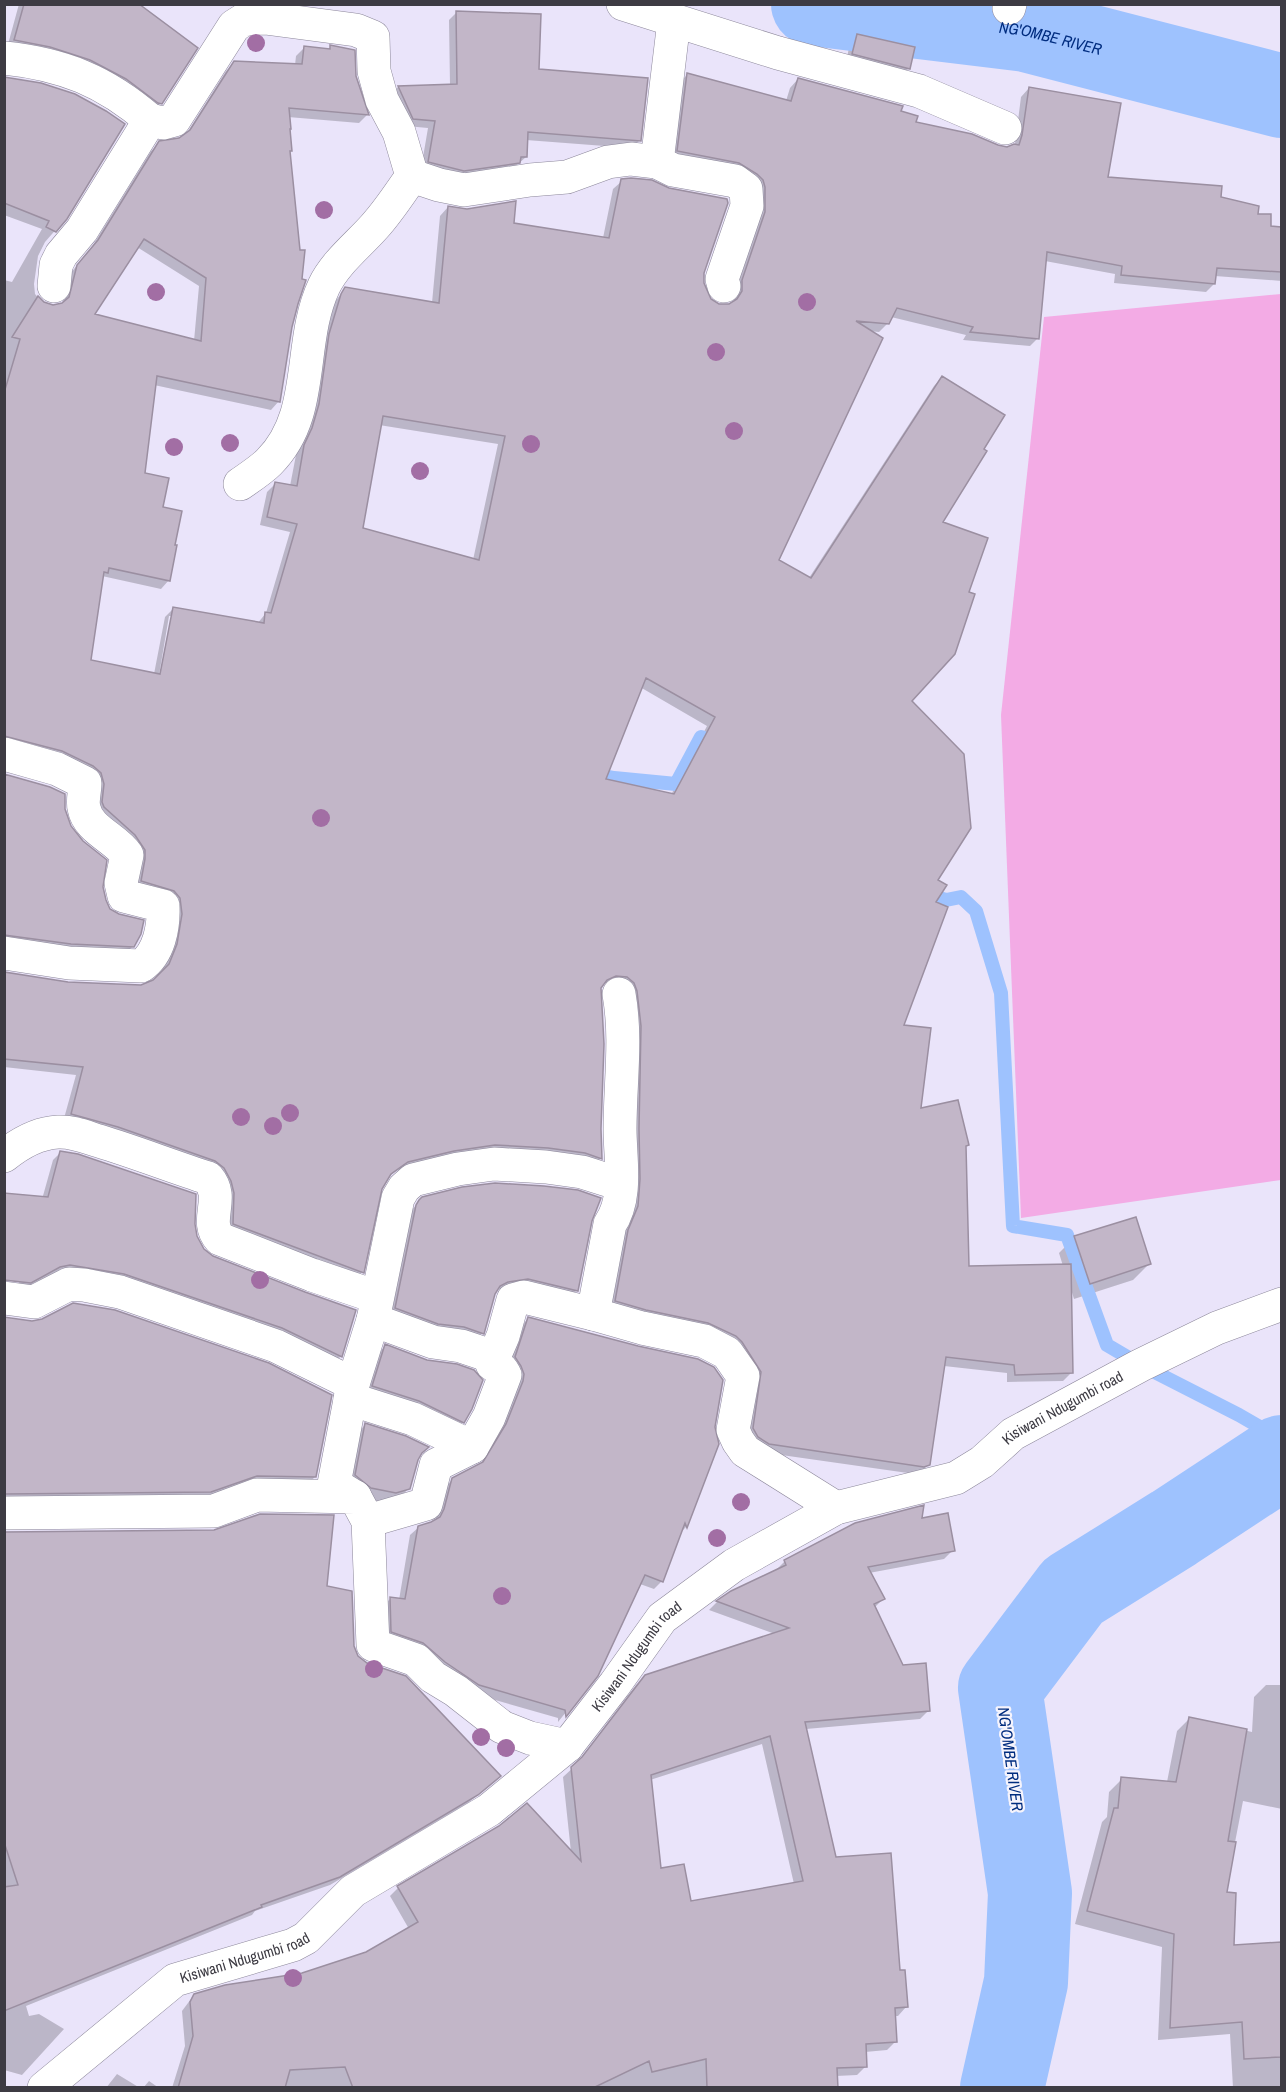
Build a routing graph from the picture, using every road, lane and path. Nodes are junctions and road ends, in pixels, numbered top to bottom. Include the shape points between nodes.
1 (623, 4) edge
2 (674, 21) junction
3 (4, 58) edge
4 (150, 120) junction
5 (1005, 128) dead end
6 (657, 162) junction
7 (412, 176) junction
8 (54, 286) dead end
9 (724, 286) dead end
10 (240, 484) dead end
11 (4, 754) edge
12 (4, 953) edge
13 (619, 994) dead end
14 (4, 1156) edge
15 (620, 1185) junction
16 (4, 1298) edge
17 (1281, 1304) edge
18 (375, 1309) junction
19 (593, 1314) junction
20 (494, 1357) junction
21 (352, 1392) junction
22 (472, 1447) junction
23 (836, 1508) junction
24 (362, 1509) junction
25 (4, 1513) edge
26 (567, 1746) junction
27 (44, 2088) edge

1 - 2 street
2 - 5 street via 920,91
2 - 6 street
3 - 4 street via 53,66 96,81
4 - 7 street via 174,120 234,26 245,19 356,30 373,37 374,71 382,100 399,132
4 - 8 street via 82,230 61,255
6 - 7 street via 608,162 567,177 464,190
6 - 9 street via 673,170 735,181 746,189 747,206 722,279
7 - 10 street via 324,284 315,308 296,422 269,463
11 - 12 street via 57,769 85,783 84,809 94,826 127,855 124,896 163,906 164,915 157,945 150,960 141,966 69,963
13 - 15 street via 623,1018
14 - 18 street via 17,1145 59,1132 116,1146 208,1178 216,1192 213,1226 220,1239 312,1275
15 - 18 street via 582,1172 494,1164 413,1180 398,1198
15 - 19 street
16 - 21 street via 34,1302 69,1284 120,1293 276,1346
17 - 23 street, Kisiwani Ndugumbi road via 1217,1328 1082,1397 1013,1434 982,1462 956,1478
18 - 20 street via 434,1342
18 - 21 street
19 - 20 street via 524,1297 513,1300
19 - 23 street via 704,1341 728,1353 743,1376 733,1430 738,1441 745,1451
20 - 22 street via 492,1364 504,1375 489,1417
21 - 22 street
21 - 24 street via 334,1484
22 - 24 street via 436,1465 426,1504
23 - 26 street, Kisiwani Ndugumbi road via 734,1564 662,1618
24 - 25 street via 257,1495 214,1511
24 - 26 street via 373,1645 416,1660 433,1677 502,1726 530,1738
26 - 27 street, Kisiwani Ndugumbi road via 489,1810 353,1891 306,1938 175,1980

